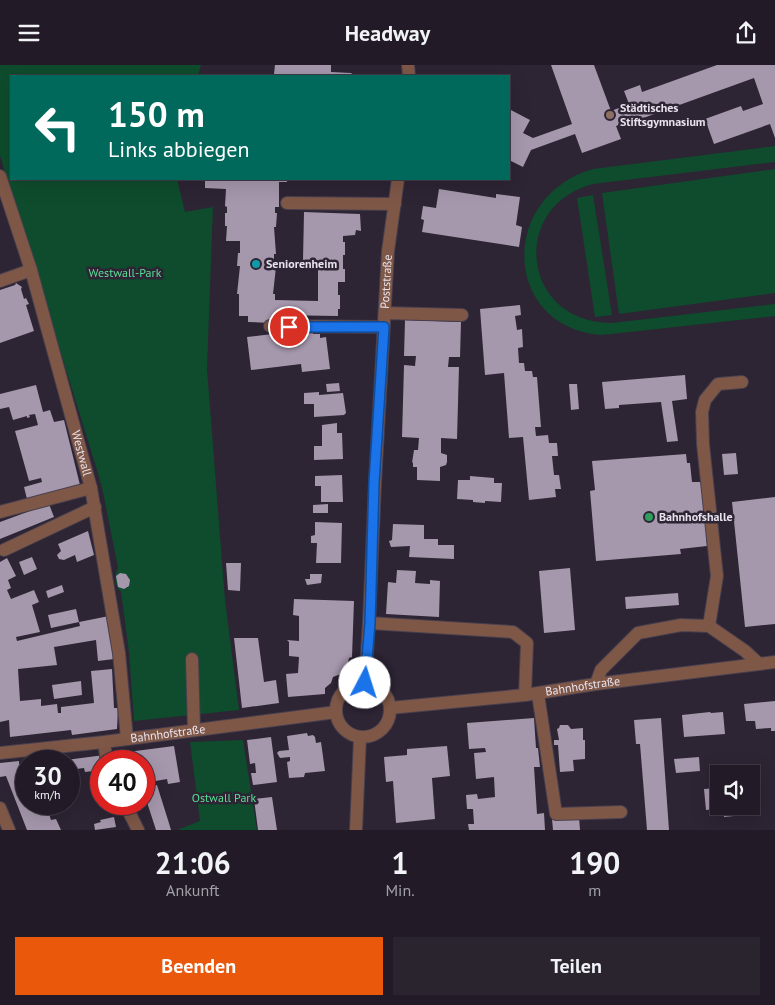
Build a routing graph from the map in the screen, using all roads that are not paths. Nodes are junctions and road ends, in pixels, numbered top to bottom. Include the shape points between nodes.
1 (0, 176) edge
2 (398, 180) edge
3 (288, 203) dead end
4 (395, 204) junction
5 (31, 270) junction
6 (0, 281) edge
7 (385, 313) junction
8 (462, 315) dead end
9 (270, 326) dead end
10 (384, 327) junction
11 (742, 382) dead end
12 (92, 488) junction
13 (94, 507) junction
14 (1, 508) edge
15 (4, 550) dead end
16 (370, 623) junction
17 (709, 626) junction
18 (192, 659) dead end
19 (775, 662) edge
20 (759, 664) junction
21 (365, 683) junction
22 (596, 684) junction
23 (532, 695) junction
24 (390, 708) junction
25 (336, 712) junction
26 (194, 730) junction
27 (360, 737) junction
28 (127, 739) junction
29 (104, 742) junction
30 (105, 750) edge
31 (0, 753) edge
32 (0, 808) edge
33 (621, 812) dead end
34 (130, 815) edge
35 (9, 830) edge
36 (138, 830) edge
37 (356, 830) edge

1 - 5 street, Westwall
2 - 4 street, Poststraße
3 - 4 street
4 - 7 street, Poststraße via 388,251
5 - 6 street
5 - 12 street, Westwall
7 - 8 street
7 - 10 street, Poststraße
9 - 10 street
10 - 16 street, Poststraße via 374,483
11 - 17 street via 718,384 705,400 702,412 717,576
12 - 13 street, Westwall
12 - 14 street
13 - 15 street
13 - 28 street, Westwall via 119,653
16 - 21 street, Poststraße
16 - 23 street via 513,632 527,643
17 - 20 street
17 - 22 street via 681,625 638,633 601,670
18 - 26 street
19 - 20 street, Bahnhofstraße
20 - 22 street, Bahnhofstraße
21 - 24 street via 382,691
21 - 25 street via 344,691 337,701
22 - 23 street, Bahnhofstraße
23 - 24 street, Bahnhofstraße
23 - 33 street via 556,813
24 - 27 street via 382,730
25 - 26 street, Bahnhofstraße
25 - 27 street via 339,724 348,733
26 - 28 street, Bahnhofstraße
27 - 37 street
28 - 29 street, Bahnhofstraße
29 - 30 street
29 - 31 street, Bahnhofstraße
32 - 35 street
34 - 36 street

